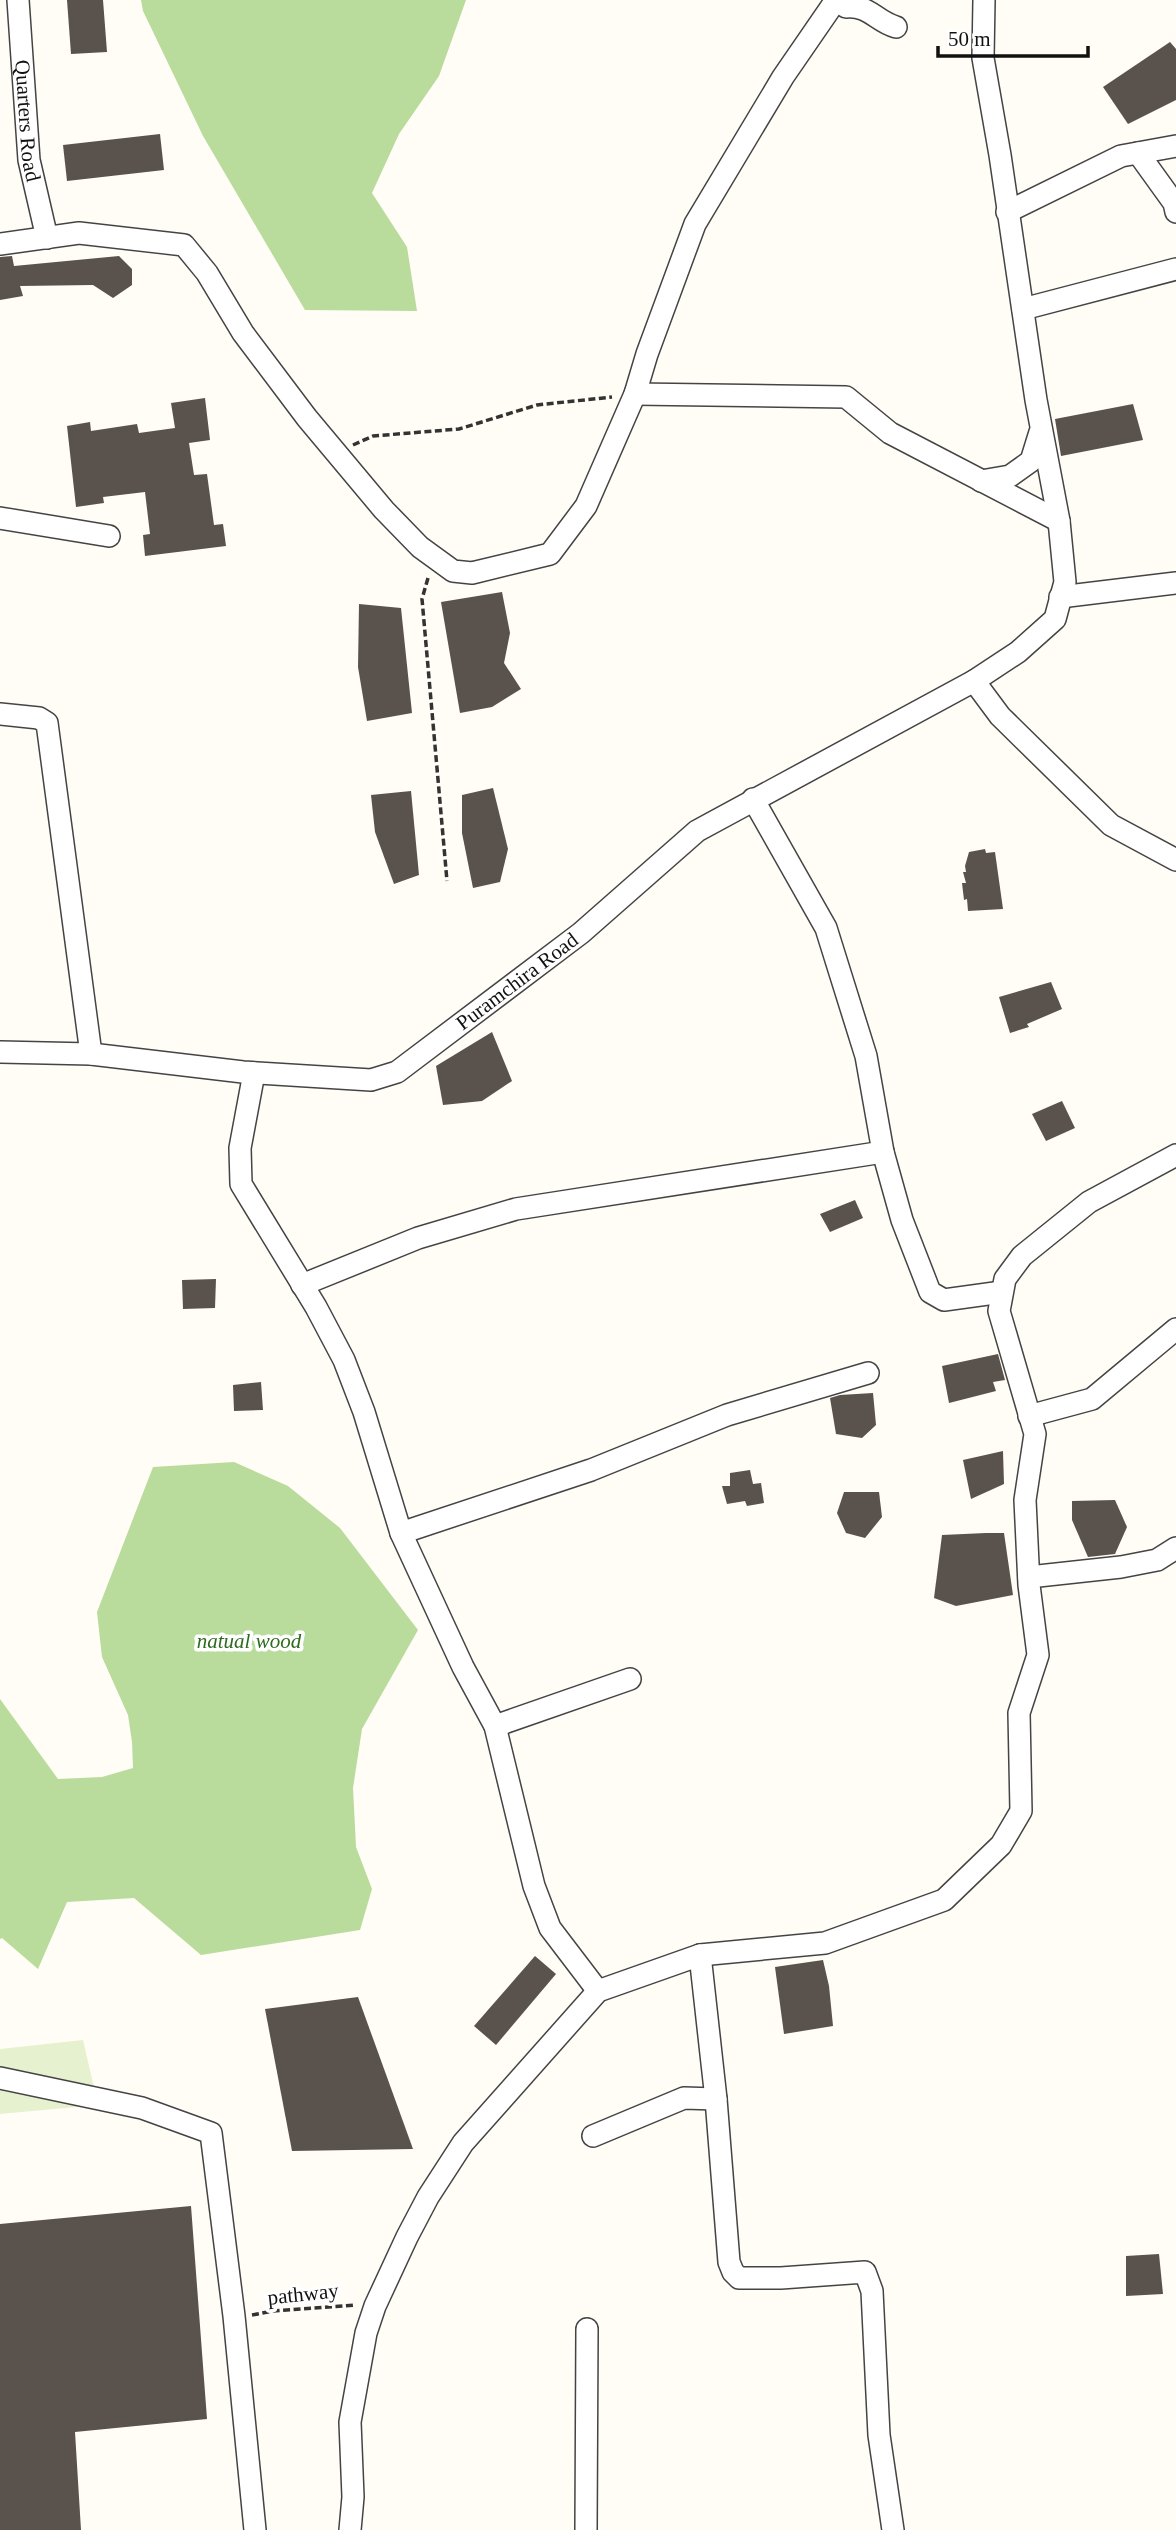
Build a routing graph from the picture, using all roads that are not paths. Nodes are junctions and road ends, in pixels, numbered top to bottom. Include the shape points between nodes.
1 (18, 0) edge
2 (984, 0) edge
3 (841, 4) edge
4 (896, 27) dead end
5 (1176, 146) edge
6 (1138, 153) junction
7 (1007, 212) junction
8 (1176, 212) edge
9 (47, 238) junction
10 (0, 244) edge
11 (1176, 269) edge
12 (1023, 309) junction
13 (635, 394) junction
14 (1041, 426) junction
15 (981, 481) junction
16 (0, 518) edge
17 (1059, 521) junction
18 (109, 536) dead end
19 (1176, 583) edge
20 (1060, 597) junction
21 (974, 681) junction
22 (0, 714) edge
23 (752, 799) junction
24 (1176, 860) edge
25 (0, 1052) edge
26 (91, 1054) junction
27 (254, 1073) junction
28 (883, 1152) junction
29 (1176, 1155) edge
30 (302, 1286) junction
31 (1002, 1292) junction
32 (1176, 1329) edge
33 (868, 1373) dead end
34 (1029, 1416) junction
35 (401, 1533) junction
36 (1176, 1548) edge
37 (1029, 1577) junction
38 (630, 1679) dead end
39 (495, 1726) junction
40 (700, 1955) junction
41 (598, 1991) junction
42 (0, 2078) edge
43 (716, 2099) junction
44 (593, 2136) dead end
45 (587, 2329) dead end
46 (255, 2530) edge
47 (350, 2530) edge
48 (586, 2530) edge
49 (893, 2530) edge

1 - 9 street, Quarters Road via 29,160
2 - 7 street via 982,58
3 - 4 street via 858,6
3 - 13 street via 783,77 695,225
5 - 6 street
6 - 7 street via 1121,156
6 - 8 street
7 - 12 street
9 - 10 street
9 - 13 street via 79,233 184,245 307,418 384,510 434,559 453,571 472,573 550,554 586,506
11 - 12 street
12 - 14 street
13 - 15 street via 846,397 890,433
14 - 15 street via 1031,461 1010,476
14 - 17 street
15 - 17 street
16 - 18 street
17 - 20 street via 1065,582
19 - 20 street
20 - 21 street, Puramchira Road via 1055,619 1018,652
21 - 23 street, Puramchira Road
21 - 24 street via 1000,716 1111,825
22 - 26 street via 47,723
23 - 27 street, Puramchira Road via 697,831 581,933 397,1072 371,1080
23 - 28 street via 826,928 866,1056
25 - 26 street, Puramchira Road
26 - 27 street, Puramchira Road
27 - 30 street via 240,1147 241,1184
28 - 30 street via 516,1209 418,1238
28 - 31 street via 902,1220 930,1292 944,1300
29 - 31 street via 1089,1202 1022,1256 1005,1279
30 - 35 street via 344,1360
31 - 34 street via 999,1311
32 - 34 street via 1092,1399
33 - 35 street via 727,1415 591,1470
34 - 37 street via 1035,1434 1025,1500
35 - 39 street
36 - 37 street via 1157,1560
37 - 40 street via 1038,1655 1019,1713 1021,1811 1001,1845 944,1900 825,1943
38 - 39 street
39 - 41 street via 534,1886 550,1928
40 - 41 street
40 - 43 street
41 - 47 street via 463,2143 407,2236 366,2333 350,2422
42 - 46 street via 142,2108 211,2133
43 - 44 street via 684,2098
43 - 49 street via 733,2272 739,2278 781,2278 864,2272 869,2279 879,2435
45 - 48 street

